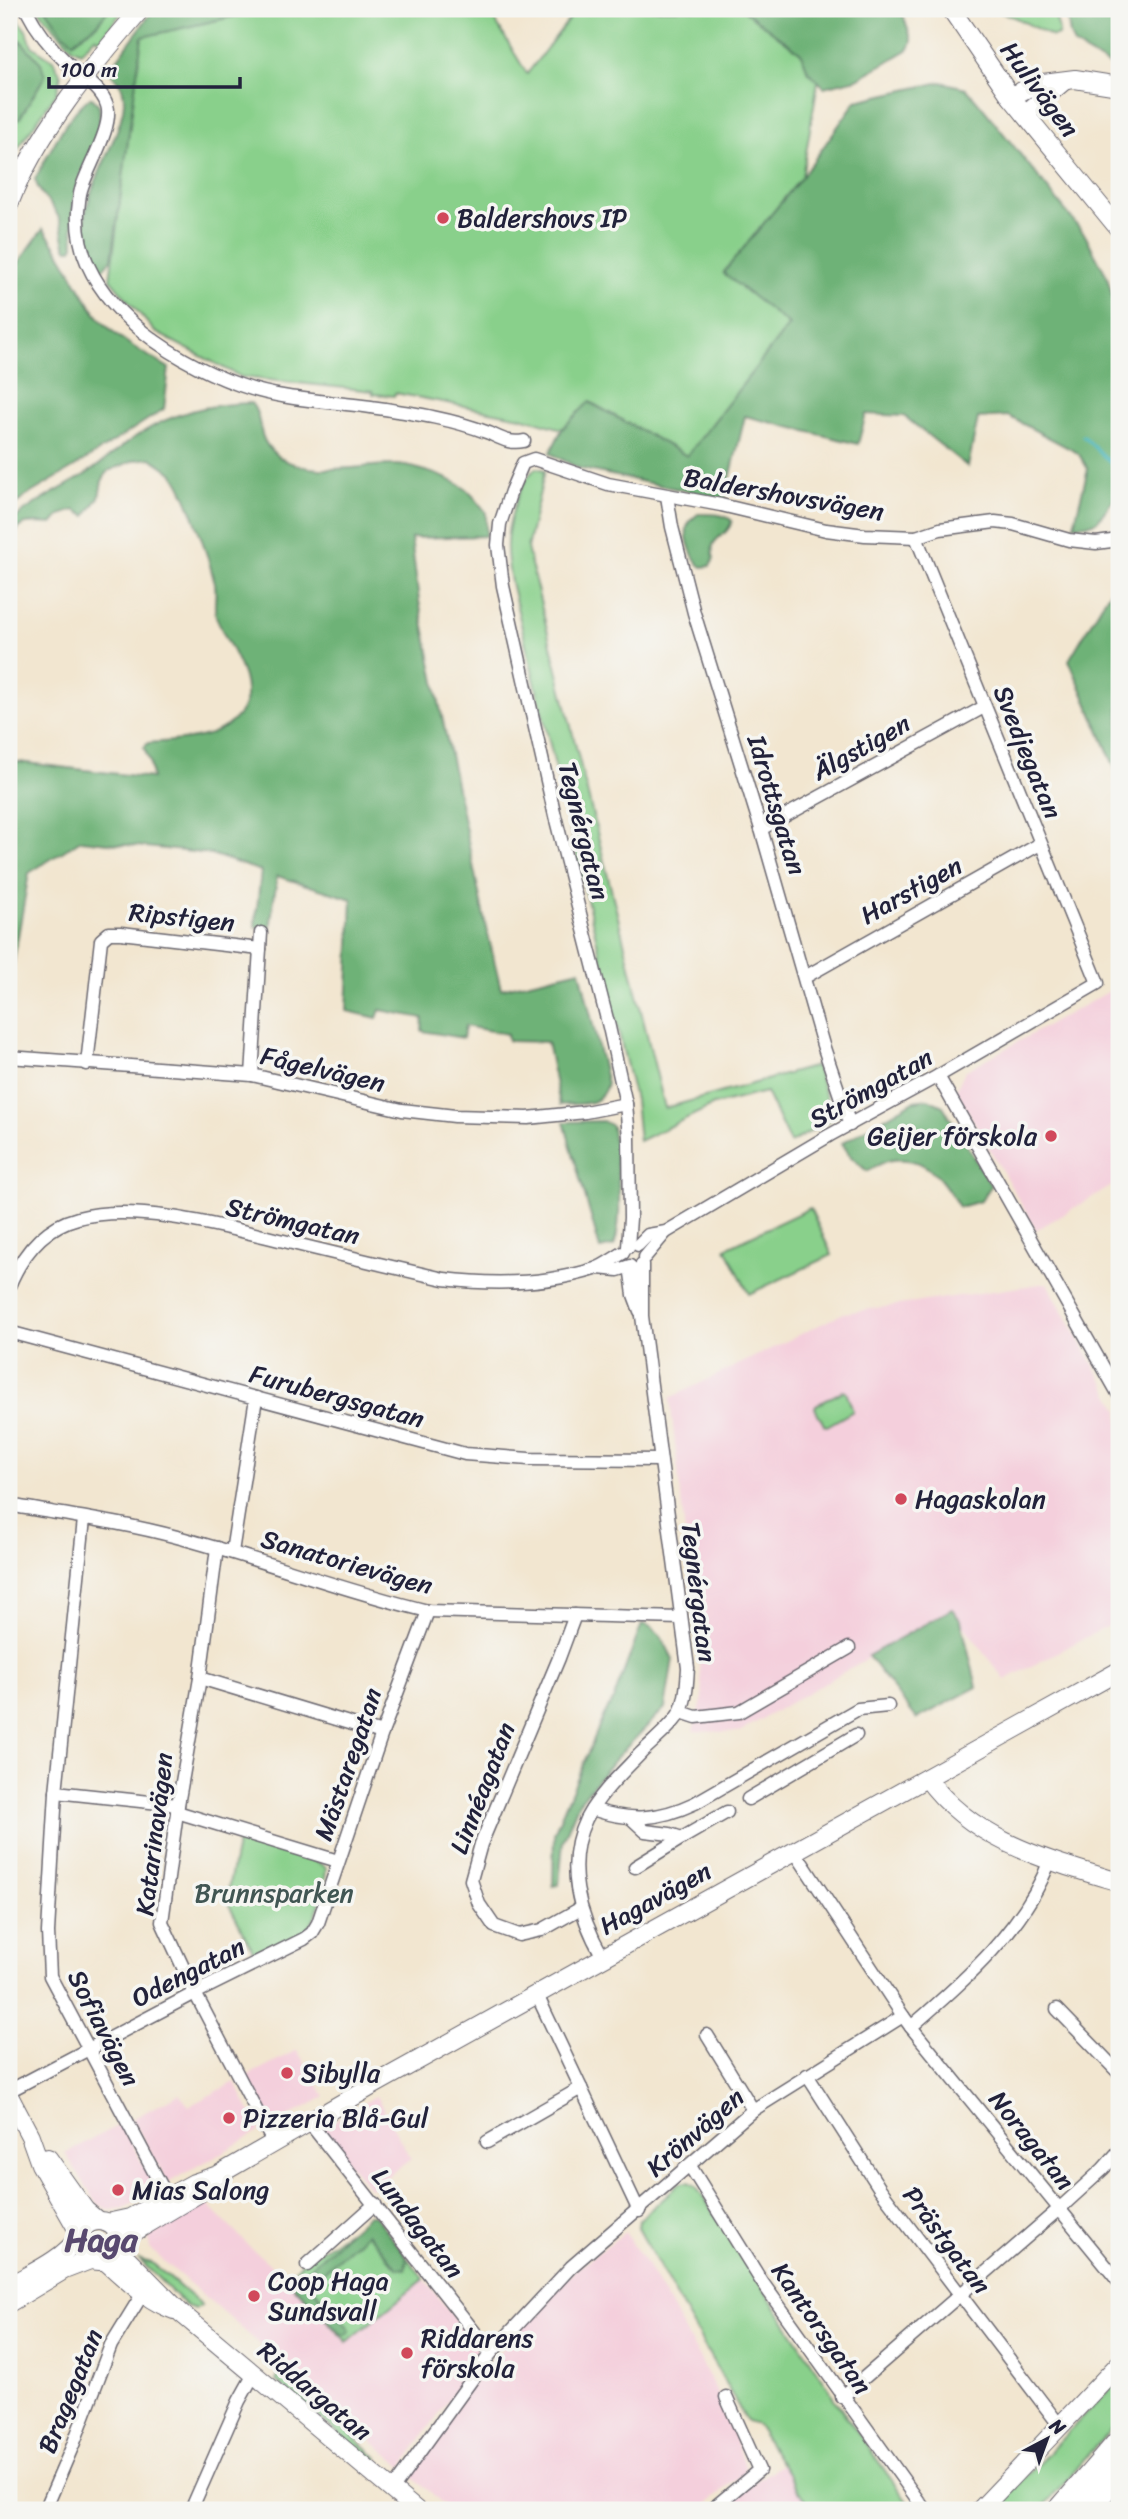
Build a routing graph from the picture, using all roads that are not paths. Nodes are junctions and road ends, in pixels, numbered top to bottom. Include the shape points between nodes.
1 (26, 9) edge
2 (141, 9) edge
3 (951, 9) edge
4 (85, 77) junction
5 (1064, 81) junction
6 (1119, 86) edge
7 (1011, 97) junction
8 (1025, 114) junction
9 (9, 204) edge
10 (1119, 229) edge
11 (524, 442) dead end
12 (526, 461) joint
13 (667, 496) junction
14 (916, 537) junction
15 (1119, 540) edge
16 (984, 707) junction
17 (761, 829) junction
18 (1040, 844) junction
19 (261, 933) dead end
20 (260, 948) junction
21 (805, 977) junction
22 (1098, 983) joint
23 (9, 1057) edge
24 (87, 1064) junction
25 (252, 1075) junction
26 (938, 1076) junction
27 (626, 1104) junction
28 (849, 1125) junction
29 (666, 1232) junction
30 (630, 1248) junction
31 (639, 1262) junction
32 (598, 1268) junction
33 (9, 1286) edge
34 (9, 1332) edge
35 (1119, 1395) edge
36 (256, 1398) junction
37 (660, 1460) junction
38 (9, 1505) edge
39 (84, 1519) junction
40 (217, 1549) junction
41 (232, 1552) junction
42 (428, 1611) junction
43 (575, 1615) junction
44 (680, 1618) junction
45 (849, 1648) dead end
46 (1119, 1671) edge
47 (200, 1678) junction
48 (888, 1706) dead end
49 (681, 1712) junction
50 (382, 1733) junction
51 (856, 1735) dead end
52 (927, 1778) junction
53 (56, 1793) junction
54 (748, 1799) dead end
55 (178, 1808) junction
56 (592, 1809) junction
57 (727, 1812) dead end
58 (631, 1818) junction
59 (682, 1838) junction
60 (795, 1852) junction
61 (1050, 1860) junction
62 (338, 1861) junction
63 (635, 1867) dead end
64 (1119, 1882) edge
65 (581, 1908) junction
66 (312, 1933) joint
67 (603, 1957) junction
68 (195, 1993) junction
69 (537, 1996) junction
70 (1057, 2009) dead end
71 (907, 2021) junction
72 (707, 2035) dead end
73 (88, 2049) junction
74 (1119, 2073) edge
75 (807, 2075) junction
76 (581, 2088) junction
77 (9, 2093) edge
78 (753, 2110) junction
79 (309, 2122) junction
80 (30, 2136) junction
81 (487, 2142) dead end
82 (274, 2144) junction
83 (1118, 2157) edge
84 (690, 2166) junction
85 (171, 2204) junction
86 (375, 2204) junction
87 (1059, 2209) junction
88 (639, 2211) junction
89 (102, 2222) junction
90 (80, 2236) junction
91 (108, 2253) junction
92 (307, 2265) dead end
93 (1119, 2282) edge
94 (9, 2286) edge
95 (143, 2293) junction
96 (960, 2294) junction
97 (9, 2303) edge
98 (181, 2312) junction
99 (491, 2353) junction
100 (1119, 2364) edge
101 (254, 2374) junction
102 (726, 2397) dead end
103 (842, 2397) junction
104 (1060, 2427) junction
105 (1119, 2442) edge
106 (1119, 2473) edge
107 (392, 2490) junction
108 (45, 2510) edge
109 (191, 2510) edge
110 (416, 2510) edge
111 (711, 2510) edge
112 (925, 2510) edge
113 (981, 2510) edge
114 (1060, 2510) edge
115 (1087, 2510) edge

1 - 4 street via 51,46
2 - 4 street
3 - 7 street, Hulivägen
4 - 9 street
4 - 11 street via 108,106 107,122 81,190 82,250 116,307 137,329 163,348 241,386 438,417 508,442
5 - 6 street
5 - 7 street via 1035,84
5 - 8 street
7 - 8 street, Hulivägen
8 - 10 street, Hulivägen
12 - 13 street, Baldershovsvägen via 534,459 608,484
12 - 27 street, Tegnérgatan via 500,524 503,586
13 - 14 street, Baldershovsvägen via 826,530
13 - 17 street, Idrottsgatan via 694,613
14 - 15 street, Baldershovsvägen via 995,522 1069,540
14 - 16 street, Svedjegatan
16 - 17 street, Älgstigen
16 - 18 street, Svedjegatan
17 - 21 street, Idrottsgatan
18 - 21 street, Harstigen
18 - 22 street, Svedjegatan
19 - 20 street, Ripstigen
20 - 24 street, Ripstigen via 109,933 101,940
20 - 25 street, Ripstigen
21 - 28 street, Idrottsgatan
22 - 26 street, Strömgatan
23 - 24 street, Fågelvägen
24 - 25 street, Fågelvägen
25 - 27 street, Fågelvägen via 402,1110 455,1116 528,1118
26 - 28 street, Strömgatan
26 - 35 street
27 - 30 street, Tegnérgatan via 630,1218 637,1231
28 - 29 street, Strömgatan
29 - 30 street, Strömgatan via 648,1235
29 - 31 street, Strömgatan
30 - 31 street via 624,1258
30 - 31 street via 645,1252
30 - 32 street, Strömgatan
31 - 32 street, Strömgatan via 618,1270
31 - 37 street, Tegnérgatan via 634,1295 642,1316
32 - 33 street, Strömgatan via 494,1283 444,1279 236,1230 136,1212 76,1218 45,1233 26,1253
34 - 36 street, Furubergsgatan
36 - 37 street, Furubergsgatan via 472,1455
36 - 41 street
37 - 44 street, Tegnérgatan
38 - 39 street, Sanatorievägen
39 - 40 street, Sanatorievägen
39 - 53 street, Sofiavägen
40 - 41 street, Sanatorievägen
40 - 47 street, Katarinavägen
41 - 42 street, Sanatorievägen
42 - 43 street, Sanatorievägen
42 - 50 street, Mästaregatan
43 - 44 street, Sanatorievägen
43 - 65 street, Linnéagatan via 481,1844 471,1880 479,1904 494,1926 519,1935 542,1930
44 - 49 street, Tegnérgatan via 688,1668
45 - 49 street via 739,1712 696,1717
46 - 52 street, Hagavägen
47 - 50 street
47 - 55 street, Katarinavägen
48 - 58 street via 858,1709 695,1804 672,1814
49 - 56 street
50 - 62 street, Mästaregatan
51 - 54 street
52 - 60 street, Hagavägen
52 - 61 street via 966,1820 1001,1841
53 - 55 street
53 - 73 street, Sofiavägen via 50,1976
55 - 62 street
55 - 68 street, Katarinavägen via 162,1922
56 - 58 street
56 - 65 street via 576,1853 575,1882
57 - 59 street
58 - 59 street via 646,1831
59 - 63 street
60 - 67 street, Hagavägen
60 - 71 street, Noragatan
61 - 64 street
61 - 71 street, Krönvägen via 1028,1906 992,1950 953,1990
62 - 66 street, Mästaregatan
65 - 67 street
66 - 68 street, Odengatan
67 - 69 street, Hagavägen
68 - 73 street, Odengatan
68 - 82 street, Katarinavägen
69 - 76 street
69 - 79 street, Hagavägen
70 - 74 street
71 - 75 street, Krönvägen
71 - 87 street, Noragatan
72 - 78 street
73 - 77 street, Odengatan
73 - 85 street, Sofiavägen
75 - 78 street, Krönvägen
75 - 96 street, Prästgatan via 880,2189
76 - 81 street
76 - 88 street
77 - 80 street
78 - 84 street, Krönvägen
79 - 82 street, Hagavägen
79 - 86 street, Lundagatan
80 - 89 street via 85,2210
80 - 90 street via 40,2164
82 - 85 street, Hagavägen via 218,2175 201,2192
83 - 87 street
84 - 88 street, Krönvägen
84 - 103 street, Kantorsgatan via 762,2282
85 - 89 street, Hagavägen
85 - 91 street, Hagavägen
86 - 92 street
86 - 99 street, Lundagatan
87 - 93 street, Noragatan
87 - 96 street
88 - 99 street, Krönvägen via 571,2267
89 - 90 street via 88,2224
89 - 91 street via 116,2231
90 - 91 street via 81,2251
90 - 94 street via 57,2258
91 - 95 street, Riddargatan
91 - 97 street, Hagavägen via 64,2270
91 - 98 street, Riddargatan
95 - 98 street, Riddargatan
95 - 108 street, Bragegatan via 111,2345
96 - 103 street
96 - 104 street, Prästgatan
98 - 101 street, Riddargatan
99 - 107 street, Krönvägen
100 - 104 street
101 - 107 street, Riddargatan
101 - 109 street
102 - 111 street via 759,2470
103 - 112 street, Kantorsgatan
104 - 113 street
105 - 114 highway
106 - 115 highway
107 - 110 street, Riddargatan

